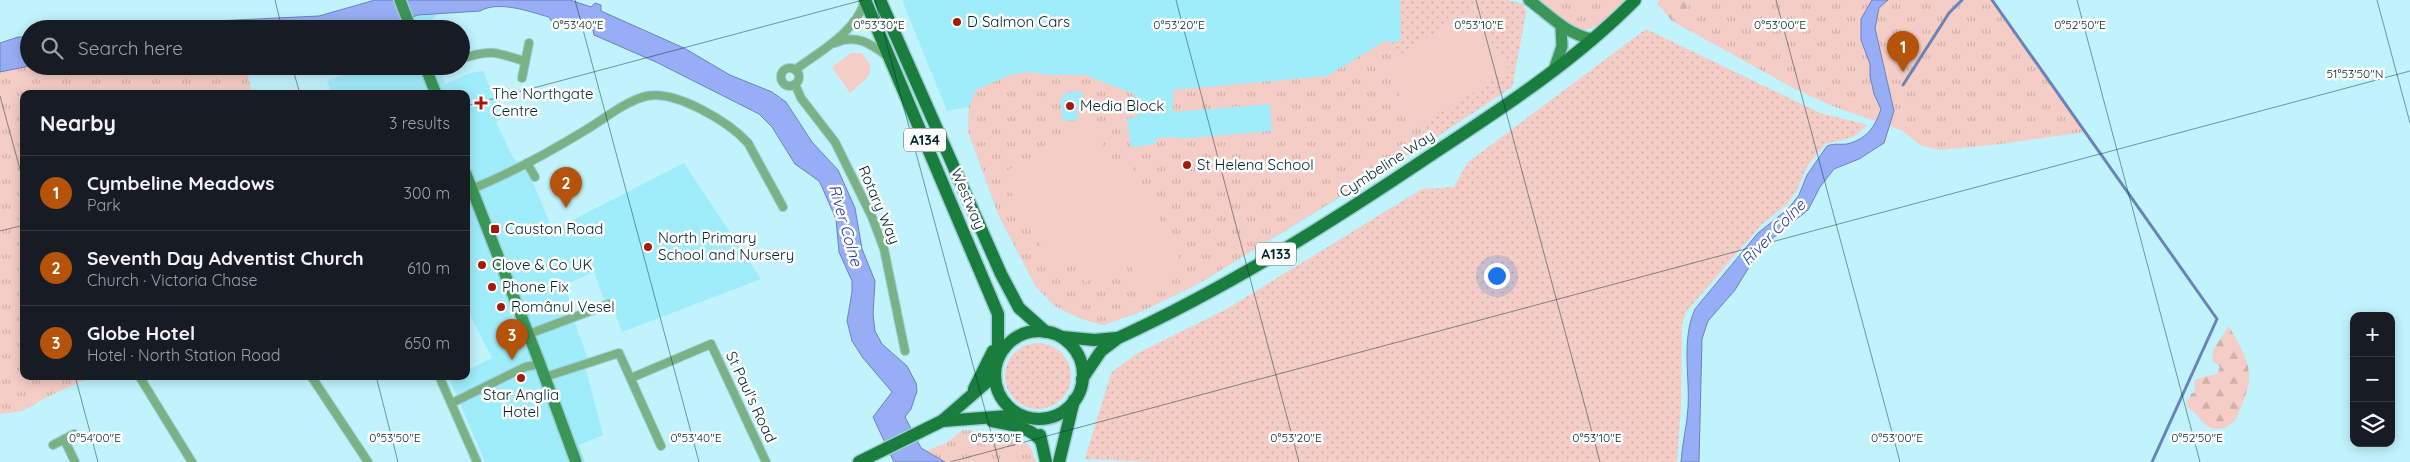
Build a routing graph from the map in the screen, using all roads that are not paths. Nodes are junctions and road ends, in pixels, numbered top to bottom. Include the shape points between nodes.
1 (400, 0) edge
2 (880, 0) edge
3 (1529, 0) edge
4 (1635, 0) edge
5 (865, 1) edge
6 (408, 20) edge
7 (1561, 27) junction
8 (1592, 39) junction
9 (529, 43) dead end
10 (826, 46) junction
11 (470, 57) edge
12 (889, 58) junction
13 (524, 61) junction
14 (797, 69) junction
15 (1554, 70) junction
16 (428, 75) edge
17 (522, 78) dead end
18 (795, 84) junction
19 (434, 90) edge
20 (527, 163) junction
21 (535, 177) dead end
22 (470, 184) edge
23 (472, 189) junction
24 (783, 207) dead end
25 (609, 304) dead end
26 (1046, 332) junction
27 (529, 334) junction
28 (1062, 337) junction
29 (998, 338) junction
30 (1118, 338) junction
31 (905, 351) dead end
32 (998, 359) junction
33 (540, 364) junction
34 (995, 375) junction
35 (545, 377) junction
36 (631, 378) junction
37 (1082, 379) junction
38 (141, 380) edge
39 (314, 380) edge
40 (441, 380) edge
41 (1074, 400) junction
42 (966, 402) junction
43 (452, 403) junction
44 (1024, 416) junction
45 (976, 419) junction
46 (942, 421) junction
47 (74, 434) dead end
48 (64, 439) junction
49 (1042, 441) junction
50 (53, 444) dead end
51 (662, 446) dead end
52 (75, 462) edge
53 (192, 462) edge
54 (368, 462) edge
55 (477, 462) edge
56 (576, 462) edge
57 (766, 462) edge
58 (859, 462) edge
59 (1046, 462) edge
60 (1058, 462) edge

1 - 6 street
2 - 26 main road, Westway / A134 via 1001,274 1019,308
3 - 7 street
4 - 8 main road, Cymbeline Way / A133
5 - 10 street via 854,24
5 - 12 main road, Westway / A134
7 - 8 street via 1579,37
7 - 15 street via 1562,46
8 - 15 main road, Cymbeline Way / A133
9 - 13 street
10 - 12 street via 854,38
10 - 14 street
11 - 13 street via 493,52
12 - 29 main road, Westway / A134 via 986,281 998,314
13 - 17 street
14 - 18 street via 799,76
14 - 18 street via 785,69 781,76 784,84
15 - 30 main road, Cymbeline Way / A133 via 1408,171 1258,265
16 - 19 street
18 - 31 street, Rotary Way via 801,98 835,142 872,217 884,249
20 - 21 street
20 - 23 street
20 - 24 street via 635,100 646,96 668,96 740,134
22 - 23 street
23 - 27 street
25 - 27 street
26 - 28 main road, A134
26 - 32 main road, A134 via 1032,332 1016,338
27 - 33 street
28 - 30 main road, A133
28 - 37 main road via 1078,356
29 - 32 main road, Westway / A134
29 - 42 main road via 987,366
30 - 37 main road, A133 via 1101,351
32 - 34 main road, A134
33 - 35 street
33 - 43 street via 510,373
34 - 42 main road
34 - 44 main road, A134 via 1002,399
35 - 36 street via 619,353
35 - 56 street
36 - 51 street
36 - 57 street, St Paul's Road via 711,344
37 - 41 main road
38 - 53 street
39 - 54 street
40 - 43 street
41 - 44 main road via 1052,417
41 - 60 main road
42 - 46 main road
43 - 55 street
44 - 45 main road
44 - 49 main road, A134 via 1039,432
45 - 46 main road
45 - 49 main road via 1022,428
46 - 58 main road
47 - 48 street
48 - 50 street
48 - 52 street
49 - 59 main road, A134

